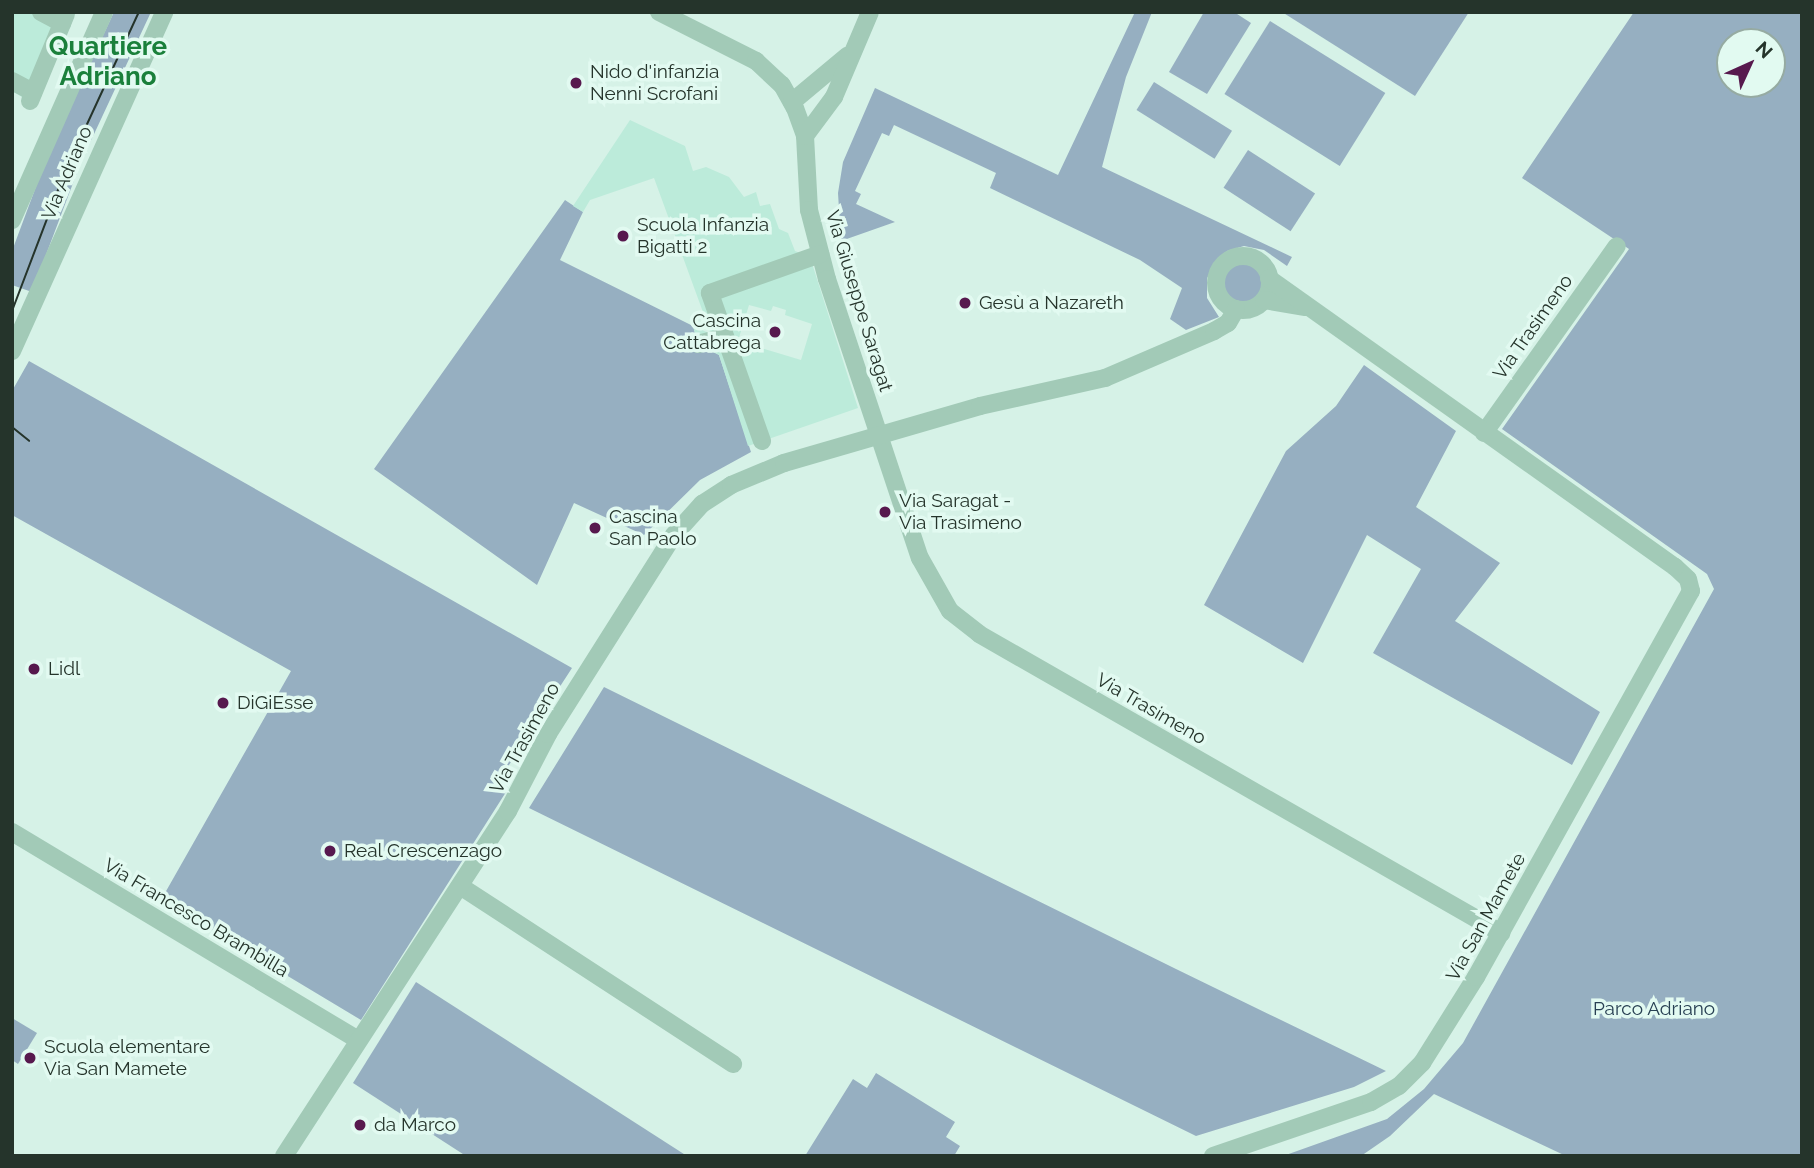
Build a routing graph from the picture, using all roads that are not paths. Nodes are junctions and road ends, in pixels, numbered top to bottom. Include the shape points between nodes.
1 (41, 12) edge
2 (104, 12) edge
3 (164, 12) edge
4 (659, 12) edge
5 (870, 12) edge
6 (64, 19) edge
7 (852, 51) junction
8 (12, 81) edge
9 (792, 102) junction
10 (806, 136) junction
11 (12, 220) edge
12 (1616, 246) dead end
13 (820, 254) junction
14 (1269, 279) junction
15 (1264, 300) junction
16 (1305, 307) junction
17 (1236, 309) junction
18 (30, 316) junction
19 (12, 325) edge
20 (725, 337) junction
21 (698, 344) dead end
22 (12, 351) edge
23 (1484, 433) junction
24 (879, 435) junction
25 (762, 441) dead end
26 (12, 832) edge
27 (460, 886) junction
28 (1501, 933) junction
29 (358, 1040) junction
30 (733, 1064) dead end
31 (284, 1156) edge
32 (1213, 1156) edge

1 - 6 street
2 - 11 street, Via Adriano
3 - 18 street, Via Adriano via 112,120
4 - 9 street, Via Giuseppe Saragat via 756,61
5 - 7 street
6 - 8 street via 31,97
7 - 9 street
7 - 10 street via 834,97
9 - 10 street, Via Giuseppe Saragat
10 - 13 street, Via Giuseppe Saragat via 807,203
12 - 23 street, Via Trasimeno
13 - 20 street via 710,293
13 - 24 street, Via Giuseppe Saragat
14 - 15 street
14 - 16 street
14 - 17 street via 1263,266 1252,258 1227,261 1217,278 1217,291
15 - 16 street
15 - 17 street, Via Trasimeno via 1252,308
16 - 23 street
17 - 24 street, Via Trasimeno via 1228,323 1214,331 1105,379 1000,401
18 - 19 street
18 - 22 street, Via Adriano
20 - 21 street
20 - 25 street
23 - 28 street, Via San Mamete via 1675,567 1691,585 1688,601
24 - 27 street, Via Trasimeno via 740,481 718,492 686,520 548,734 513,803
24 - 28 street, Via Trasimeno via 927,576 958,619
26 - 29 street, Via Francesco Brambilla
27 - 29 street, Via Trasimeno
27 - 30 street
28 - 32 street, Via San Mamete via 1437,1044 1399,1086 1354,1109
29 - 31 street, Via Trasimeno

